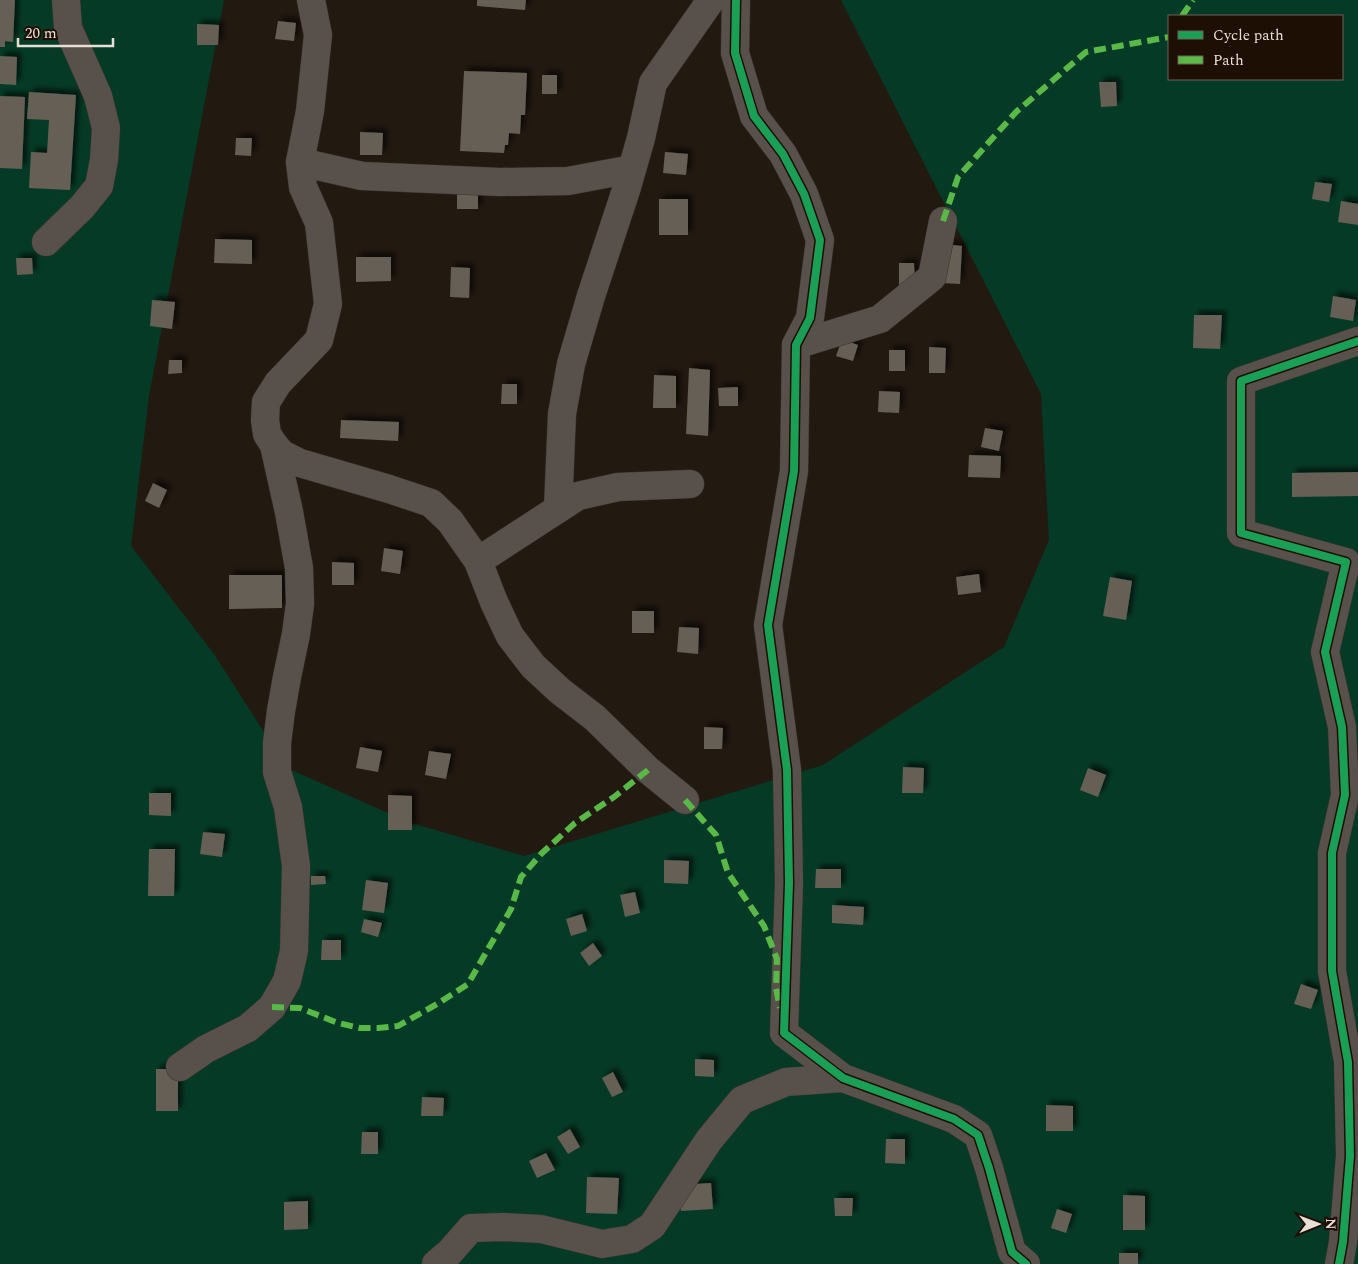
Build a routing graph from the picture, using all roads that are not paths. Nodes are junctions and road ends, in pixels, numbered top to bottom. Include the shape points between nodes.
1 (66, 0) edge
2 (711, 0) edge
3 (736, 0) edge
4 (314, 1) edge
5 (300, 162) junction
6 (632, 169) junction
7 (943, 221) dead end
8 (46, 242) dead end
9 (1358, 341) edge
10 (796, 346) junction
11 (274, 445) junction
12 (690, 484) dead end
13 (558, 509) junction
14 (478, 561) junction
15 (685, 800) dead end
16 (180, 1066) dead end
17 (843, 1078) junction
18 (1354, 1160) edge
19 (1014, 1260) edge
20 (436, 1264) edge
21 (1339, 1264) edge

1 - 8 street via 68,28 98,96 106,128 104,160 99,186
2 - 6 street via 653,83
3 - 10 street via 735,53 754,116 787,162 804,194 820,240 810,318
4 - 5 street via 318,35 316,70
5 - 6 street via 362,176 500,182 568,180
5 - 11 street via 303,187 319,223 328,304 319,340 278,383 266,402 267,434
6 - 13 street via 571,364 562,414
7 - 10 street via 932,277 880,319
9 - 18 street via 1241,381 1241,533 1346,562 1325,652 1343,737 1345,795 1332,853 1332,971 1348,1062
10 - 17 street via 794,471 768,625 787,770 789,883 784,1033
11 - 14 street via 282,454 300,463 431,504 450,521
11 - 16 street via 299,568 300,604 277,743 277,772 288,807 296,866 294,951 287,981 272,1007 248,1028
12 - 13 street via 618,486 578,496
13 - 14 street
14 - 15 street via 510,636 533,666
17 - 19 street via 954,1119 978,1135
17 - 20 street via 786,1082 742,1100 709,1140 652,1226 632,1239 602,1244 541,1229 471,1228
18 - 21 street

